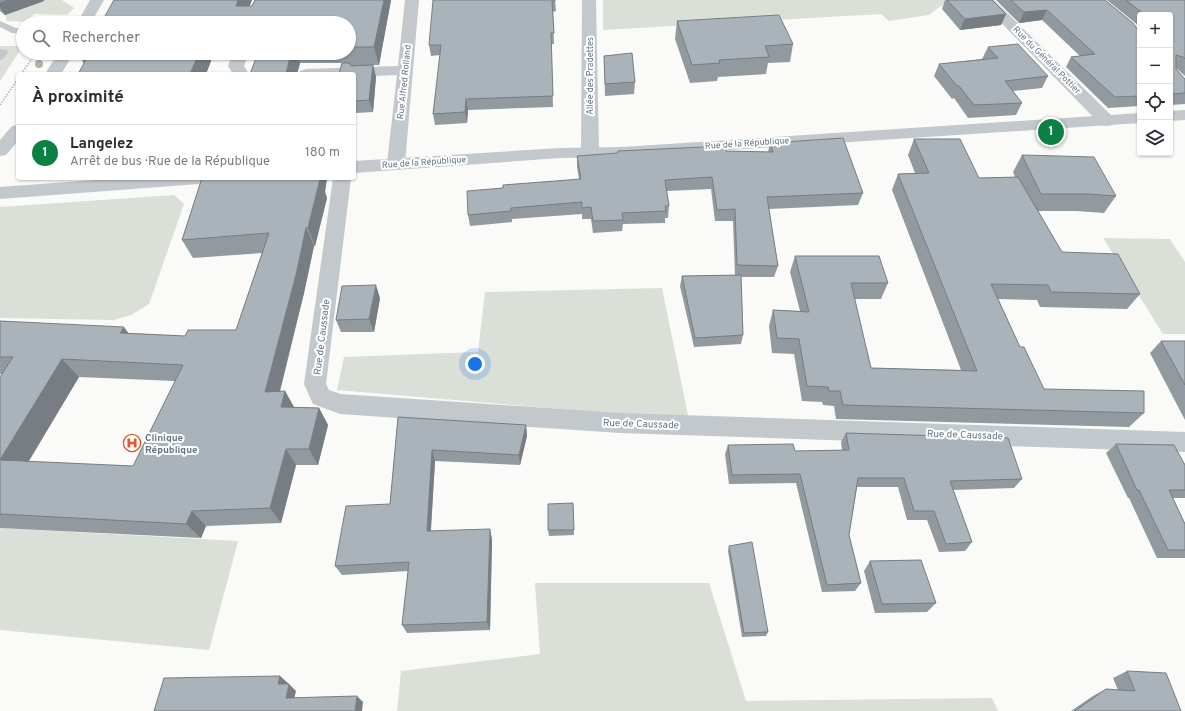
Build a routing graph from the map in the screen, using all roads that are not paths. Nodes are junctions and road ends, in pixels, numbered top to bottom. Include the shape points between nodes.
1 (412, 0) edge
2 (589, 0) edge
3 (986, 0) edge
4 (91, 3) edge
5 (86, 16) edge
6 (0, 24) edge
7 (16, 31) edge
8 (0, 52) edge
9 (0, 57) edge
10 (62, 60) edge
11 (238, 60) edge
12 (405, 70) junction
13 (54, 72) edge
14 (240, 72) edge
15 (356, 72) edge
16 (1185, 115) edge
17 (1173, 116) edge
18 (1137, 118) edge
19 (1107, 121) junction
20 (16, 132) edge
21 (0, 151) edge
22 (590, 151) junction
23 (396, 163) junction
24 (356, 167) edge
25 (172, 180) edge
26 (342, 180) edge
27 (0, 193) edge
28 (1185, 442) edge

1 - 12 street, Rue Alfred Rolland
2 - 22 street, Allée des Pradettes
3 - 19 street, Rue du Général Pottier
4 - 5 street
6 - 7 lane
8 - 9 lane via 4,52
10 - 13 street
11 - 14 street via 236,66
12 - 15 street
12 - 23 street, Rue Alfred Rolland
16 - 17 street
18 - 19 street, Rue de la République
19 - 22 street, Rue de la République via 622,152
20 - 21 street
22 - 23 street, Rue de la République
23 - 24 street, Rue de la République
25 - 27 street
26 - 28 street, Rue de Caussade via 316,384 322,397 340,404 620,423

